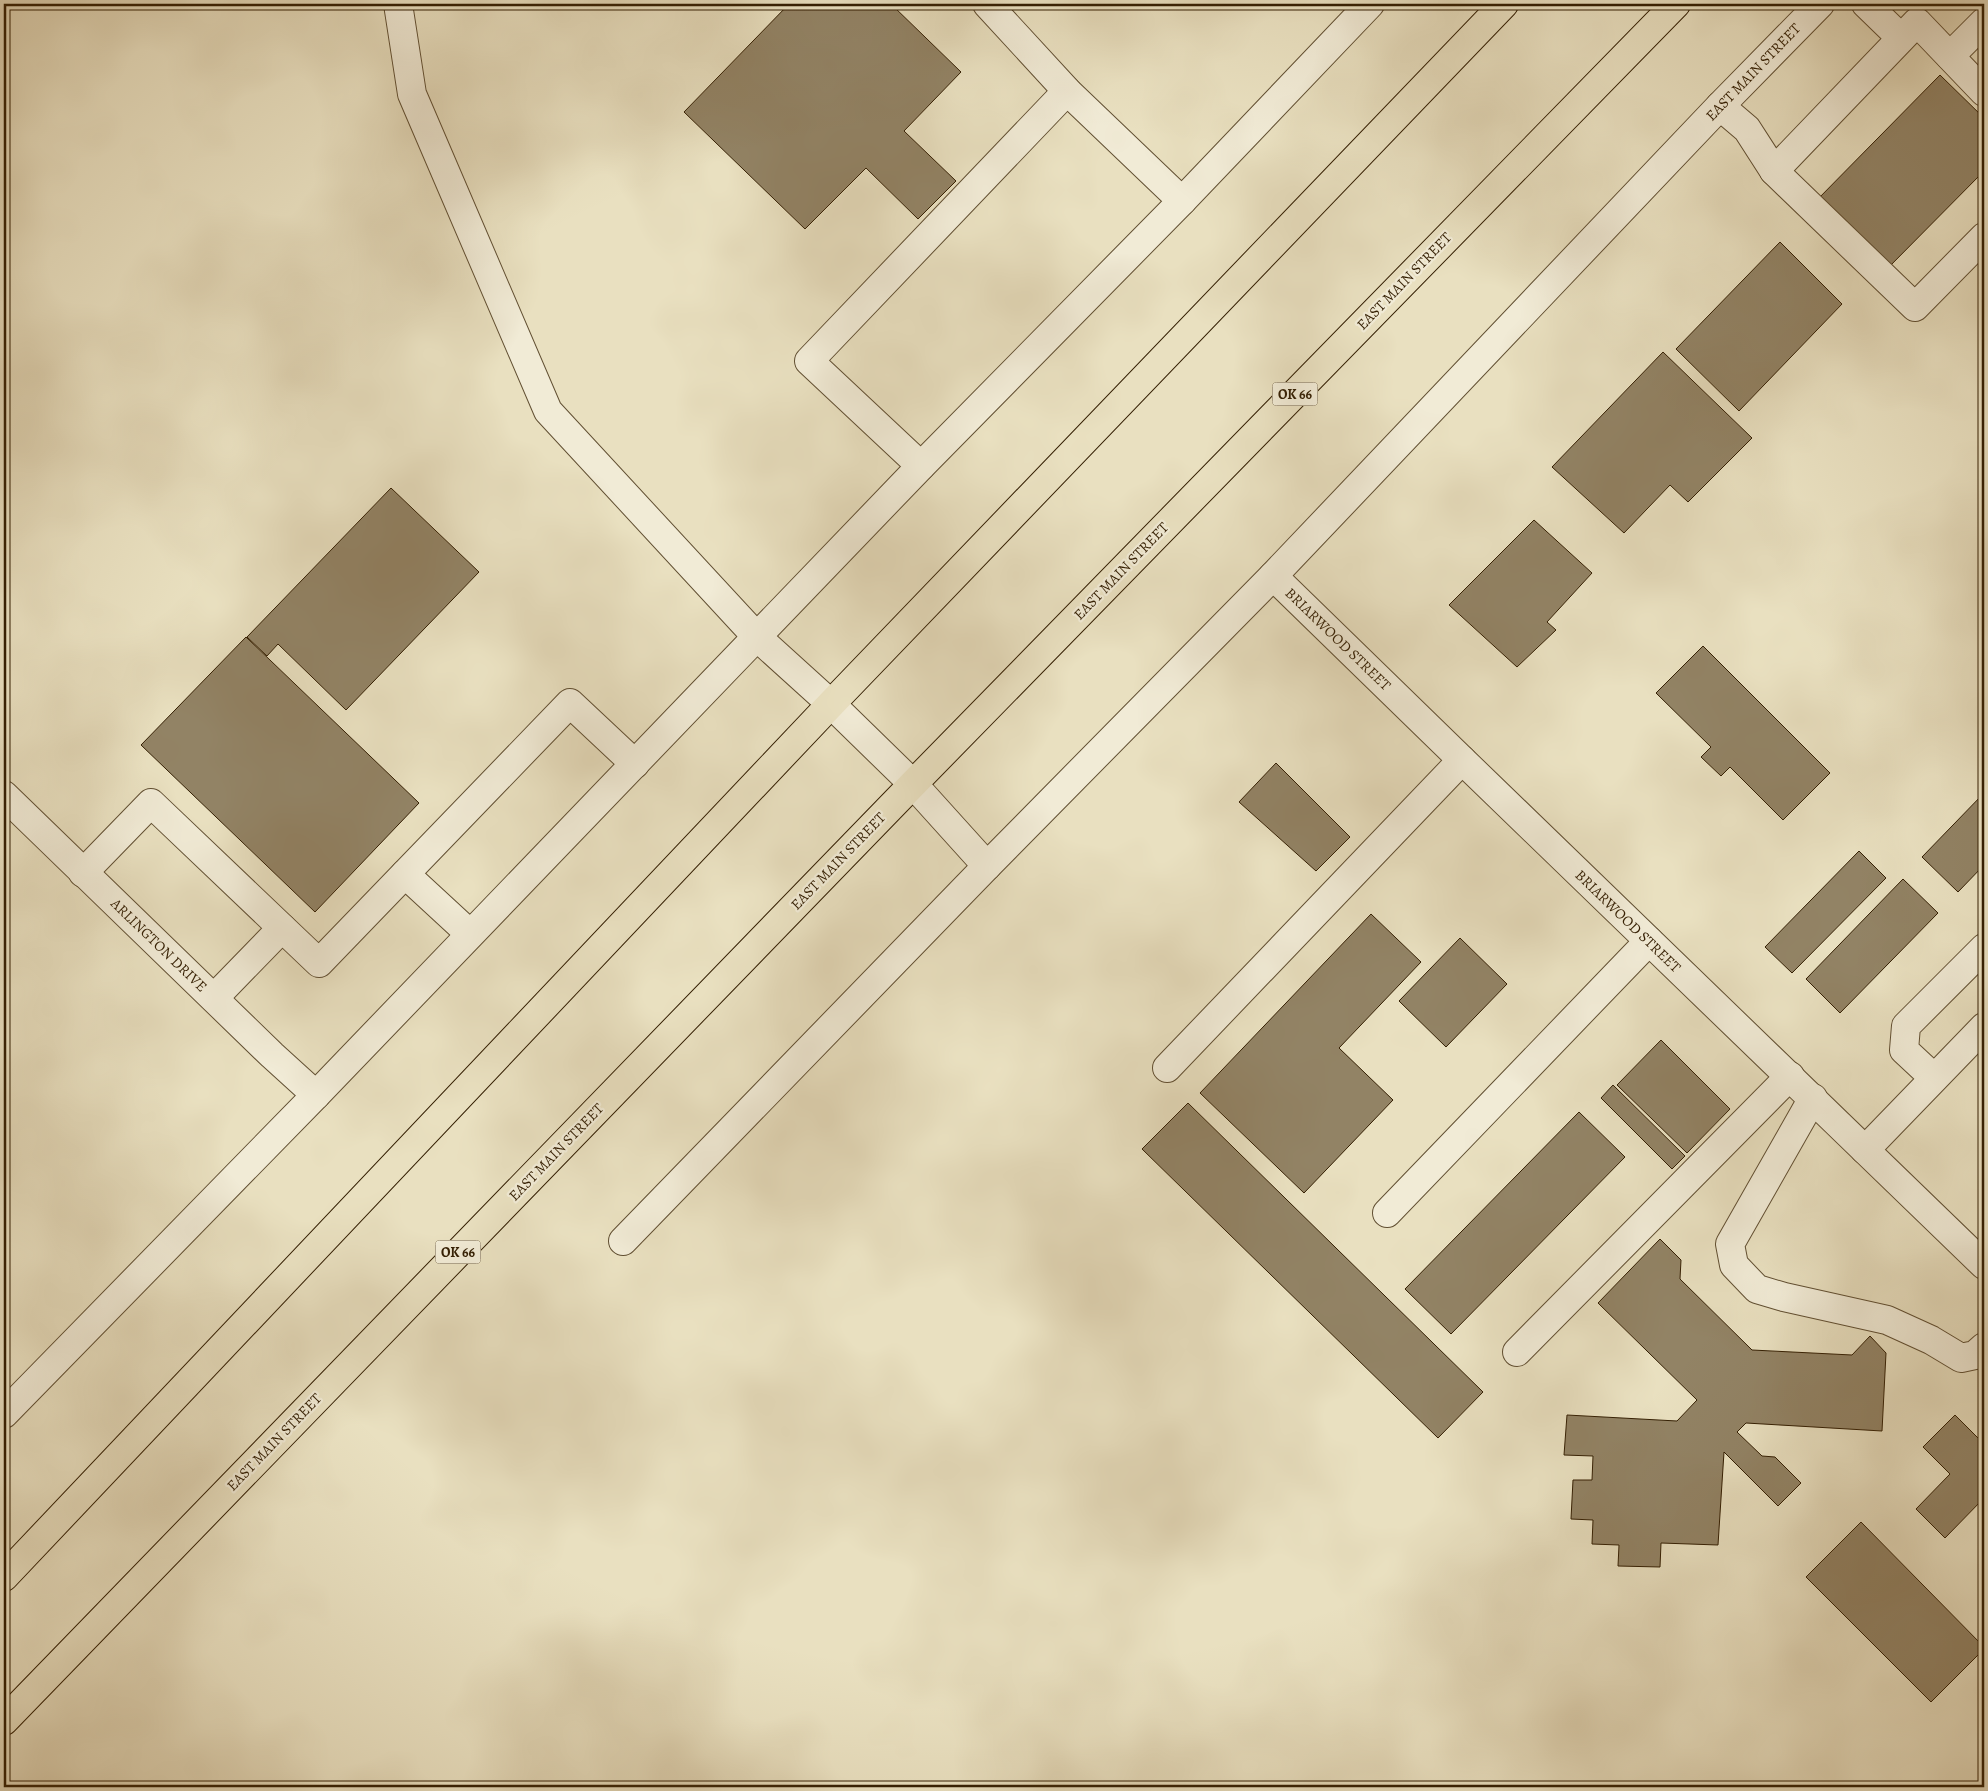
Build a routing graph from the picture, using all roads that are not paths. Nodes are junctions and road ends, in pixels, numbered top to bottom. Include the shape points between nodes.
1 (398, 4) edge
2 (987, 4) edge
3 (1370, 4) edge
4 (1504, 4) edge
5 (1676, 4) edge
6 (1820, 4) edge
7 (1866, 4) edge
8 (1984, 22) edge
9 (1902, 38) junction
10 (1950, 56) junction
11 (1068, 91) junction
12 (1984, 92) edge
13 (1720, 106) junction
14 (1774, 171) junction
15 (1182, 201) junction
16 (1984, 237) edge
17 (920, 466) junction
18 (1273, 576) junction
19 (756, 636) junction
20 (831, 704) junction
21 (1462, 760) junction
22 (635, 764) junction
23 (913, 784) junction
24 (4, 795) edge
25 (987, 866) junction
26 (83, 873) junction
27 (405, 874) junction
28 (282, 928) junction
29 (470, 934) junction
30 (1649, 941) junction
31 (1984, 948) edge
32 (214, 998) junction
33 (1984, 1027) edge
34 (1166, 1068) dead end
35 (1790, 1076) junction
36 (1934, 1078) junction
37 (316, 1095) junction
38 (1813, 1098) junction
39 (1866, 1150) junction
40 (1387, 1213) dead end
41 (623, 1241) dead end
42 (1984, 1265) edge
43 (1984, 1347) edge
44 (1518, 1352) dead end
45 (4, 1414) edge
46 (4, 1577) edge
47 (4, 1721) edge

1 - 19 street via 412,94 548,412
2 - 11 street
3 - 15 street
4 - 20 highway
5 - 23 highway, EAST MAIN STREET / OK 66
6 - 13 street, EAST MAIN STREET
7 - 9 street
8 - 10 street
9 - 10 street via 1917,22
9 - 14 street
10 - 12 street
11 - 15 street
11 - 17 street via 809,361
13 - 14 street via 1747,128
13 - 18 street, EAST MAIN STREET
14 - 16 street via 1915,307
15 - 17 street
17 - 19 street
18 - 21 street, BRIARWOOD STREET
18 - 25 street, EAST MAIN STREET
19 - 20 street
19 - 22 street
20 - 23 street
20 - 46 highway
21 - 30 street, BRIARWOOD STREET
21 - 34 street
22 - 27 street via 570,703
22 - 29 street
23 - 25 street
23 - 47 highway, EAST MAIN STREET / OK 66
24 - 26 street, ARLINGTON DRIVE
25 - 41 street, EAST MAIN STREET
26 - 28 street via 151,803
26 - 32 street, ARLINGTON DRIVE
27 - 28 street via 319,963
27 - 29 street
28 - 32 street
29 - 37 street
30 - 35 street, BRIARWOOD STREET
30 - 40 street
31 - 36 street via 1906,1026 1904,1050
32 - 37 street, ARLINGTON DRIVE
33 - 36 street
35 - 38 street, BRIARWOOD STREET
35 - 44 street
36 - 39 street
37 - 45 street
38 - 39 street, BRIARWOOD STREET
38 - 43 street via 1730,1244 1734,1265 1757,1289 1887,1320 1961,1358 1975,1355
39 - 42 street, BRIARWOOD STREET

